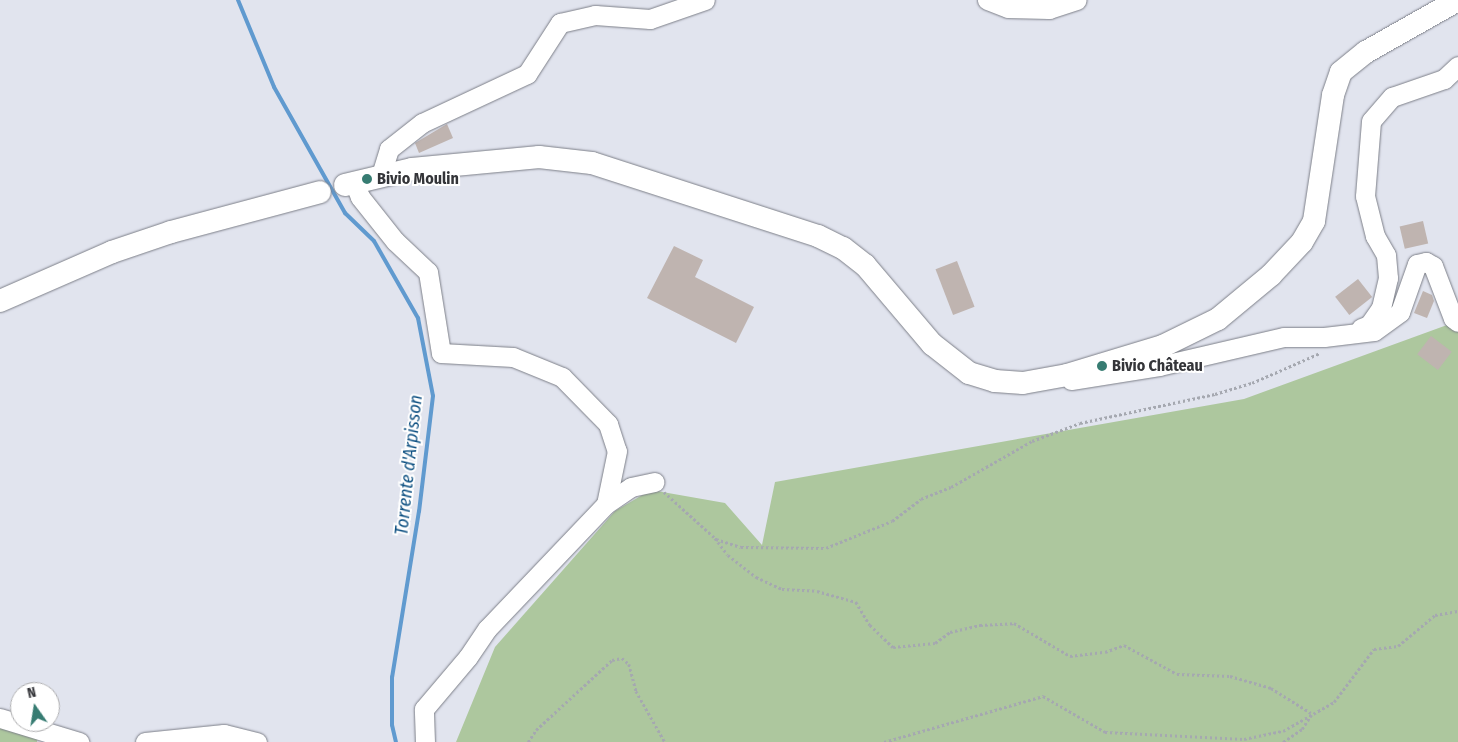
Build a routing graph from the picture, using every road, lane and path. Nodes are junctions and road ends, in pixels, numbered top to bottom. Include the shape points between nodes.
1 (705, 0) edge
2 (987, 0) edge
3 (1077, 0) edge
4 (1458, 0) edge
5 (1458, 66) edge
6 (380, 175) junction
7 (349, 184) junction
8 (320, 192) joint
9 (0, 301) edge
10 (1458, 322) edge
11 (1348, 334) junction
12 (1327, 351) dead end
13 (1067, 375) junction
14 (654, 482) joint
15 (606, 504) junction
16 (715, 538) junction
17 (1458, 611) edge
18 (1312, 713) junction
19 (0, 718) edge
20 (79, 742) edge
21 (145, 742) edge
22 (257, 742) edge
23 (425, 742) edge
24 (528, 742) edge
25 (665, 742) edge
26 (884, 742) edge
27 (1283, 742) edge

1 - 6 street via 650,20 595,15 560,23 527,74 422,123 389,149
2 - 3 street via 1008,8 1049,9
4 - 13 main road via 1366,52 1341,72 1333,95 1314,220 1302,242 1258,286 1218,319 1164,346
5 - 11 street via 1444,79 1392,97 1371,121 1365,196 1376,236 1386,255 1388,278 1381,308 1369,325
6 - 7 main road
6 - 13 main road via 539,157 592,163 646,178 818,236 843,248 864,265 932,344 969,373 995,381 1023,382
7 - 8 street
7 - 15 street via 396,241 428,272 441,353 513,357 562,377 608,424 617,451
8 - 9 main road via 120,249
10 - 11 street via 1453,318 1433,266 1426,262 1417,264 1400,312 1374,331
11 - 13 street via 1284,337 1082,381 1072,382
12 - 16 path via 1224,392 1080,423 1032,442 951,487 921,499 892,521 826,548 750,547
14 - 15 street via 632,487
14 - 16 path
15 - 23 street via 487,628 468,657 429,701 423,717
16 - 18 path via 728,554 756,577 782,589 817,591 856,602 870,625 893,647 935,643 950,632 980,625 1014,624 1070,656 1105,652 1124,645 1176,674 1230,676 1271,688
17 - 18 path via 1434,616 1398,646 1374,650 1334,702
18 - 26 path via 1283,731 1244,739 1104,732 1044,696
18 - 27 path via 1302,729
19 - 20 street
21 - 22 street via 224,734
24 - 25 path via 536,730 612,660 622,658 629,664 636,692

